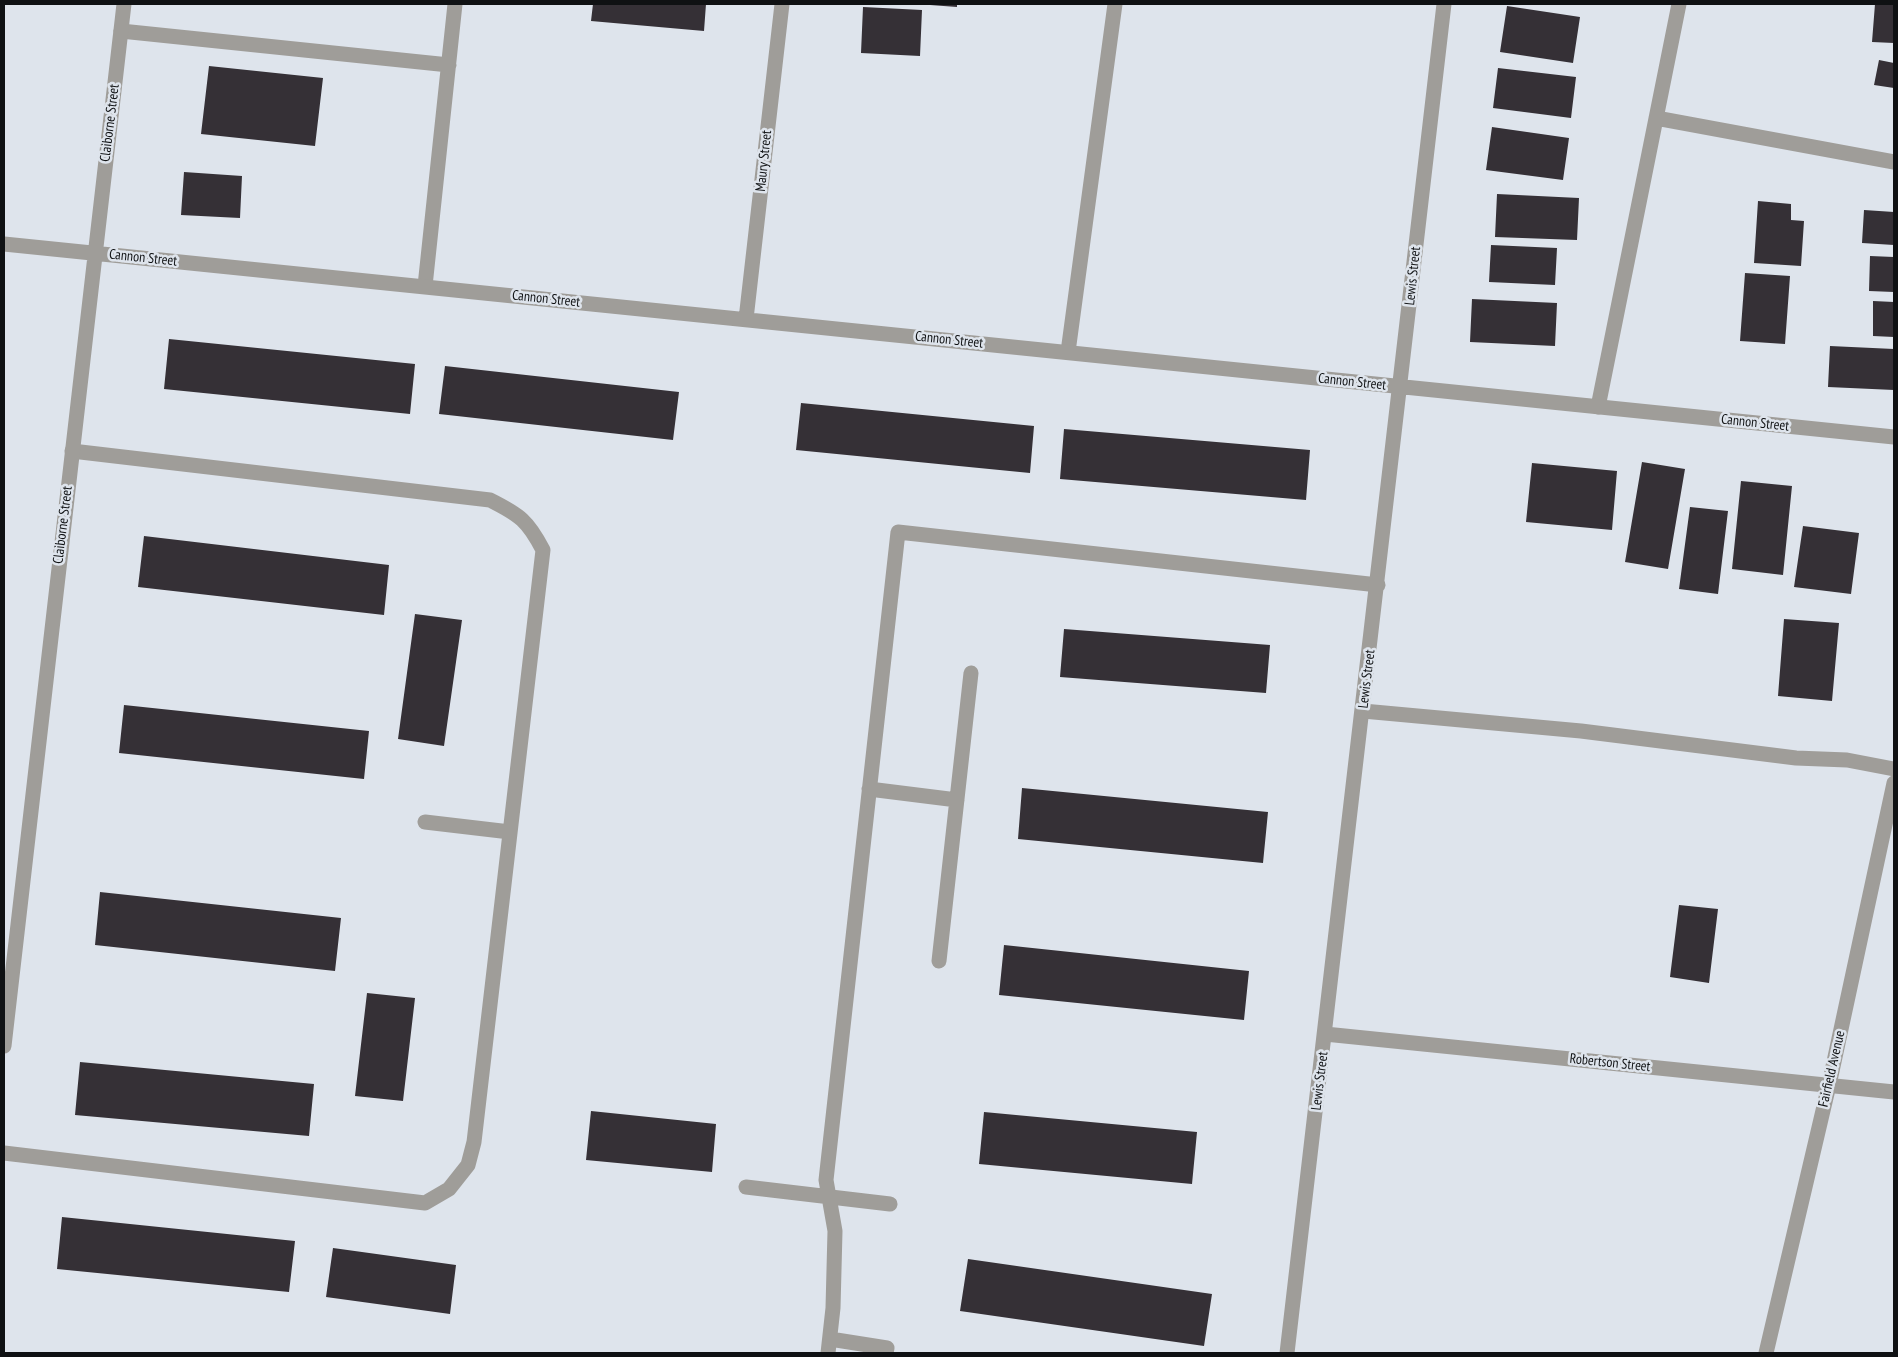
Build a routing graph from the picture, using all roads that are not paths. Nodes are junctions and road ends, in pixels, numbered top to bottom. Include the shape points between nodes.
1 (124, 4) edge
2 (455, 4) edge
3 (782, 4) edge
4 (1115, 4) edge
5 (1444, 4) edge
6 (1679, 4) edge
7 (121, 31) junction
8 (449, 65) junction
9 (1656, 118) junction
10 (1894, 162) edge
11 (4, 244) edge
12 (95, 253) junction
13 (425, 286) junction
14 (746, 319) junction
15 (1068, 352) junction
16 (1401, 387) junction
17 (1598, 407) junction
18 (1894, 437) edge
19 (72, 452) junction
20 (1378, 585) junction
21 (971, 673) dead end
22 (1363, 711) junction
23 (1894, 769) edge
24 (1894, 783) edge
25 (870, 789) junction
26 (957, 800) junction
27 (425, 822) dead end
28 (510, 832) junction
29 (939, 961) dead end
30 (1325, 1034) junction
31 (4, 1046) edge
32 (1829, 1085) junction
33 (1894, 1092) edge
34 (4, 1153) edge
35 (746, 1187) dead end
36 (829, 1196) junction
37 (890, 1204) dead end
38 (829, 1346) edge
39 (886, 1353) edge
40 (1288, 1353) edge
41 (1766, 1353) edge

1 - 7 street, Claiborne Street
2 - 8 street
3 - 14 street, Maury Street
4 - 15 street
5 - 16 street, Lewis Street
6 - 9 street
7 - 8 street
7 - 12 street, Claiborne Street
8 - 13 street
9 - 10 street
9 - 17 street
11 - 12 street, Cannon Street
12 - 13 street, Cannon Street
12 - 19 street, Claiborne Street
13 - 14 street, Cannon Street
14 - 15 street, Cannon Street
15 - 16 street, Cannon Street
16 - 17 street, Cannon Street
16 - 20 street, Lewis Street
17 - 18 street, Cannon Street
19 - 28 street via 490,500 516,512 543,550
19 - 31 street, Claiborne Street
20 - 22 street, Lewis Street
20 - 25 street via 898,532
21 - 26 street
22 - 23 street via 1581,731 1796,758 1847,760
22 - 30 street, Lewis Street
24 - 32 street, Fairfield Avenue
25 - 26 street
25 - 36 street via 826,1180
26 - 29 street
27 - 28 street
28 - 34 street via 474,1142 468,1166 449,1189 425,1203
30 - 32 street, Robertson Street
30 - 40 street, Lewis Street
32 - 33 street, Robertson Street
32 - 41 street, Fairfield Avenue
35 - 36 street
36 - 37 street
36 - 38 street via 835,1231
38 - 39 street via 887,1348

